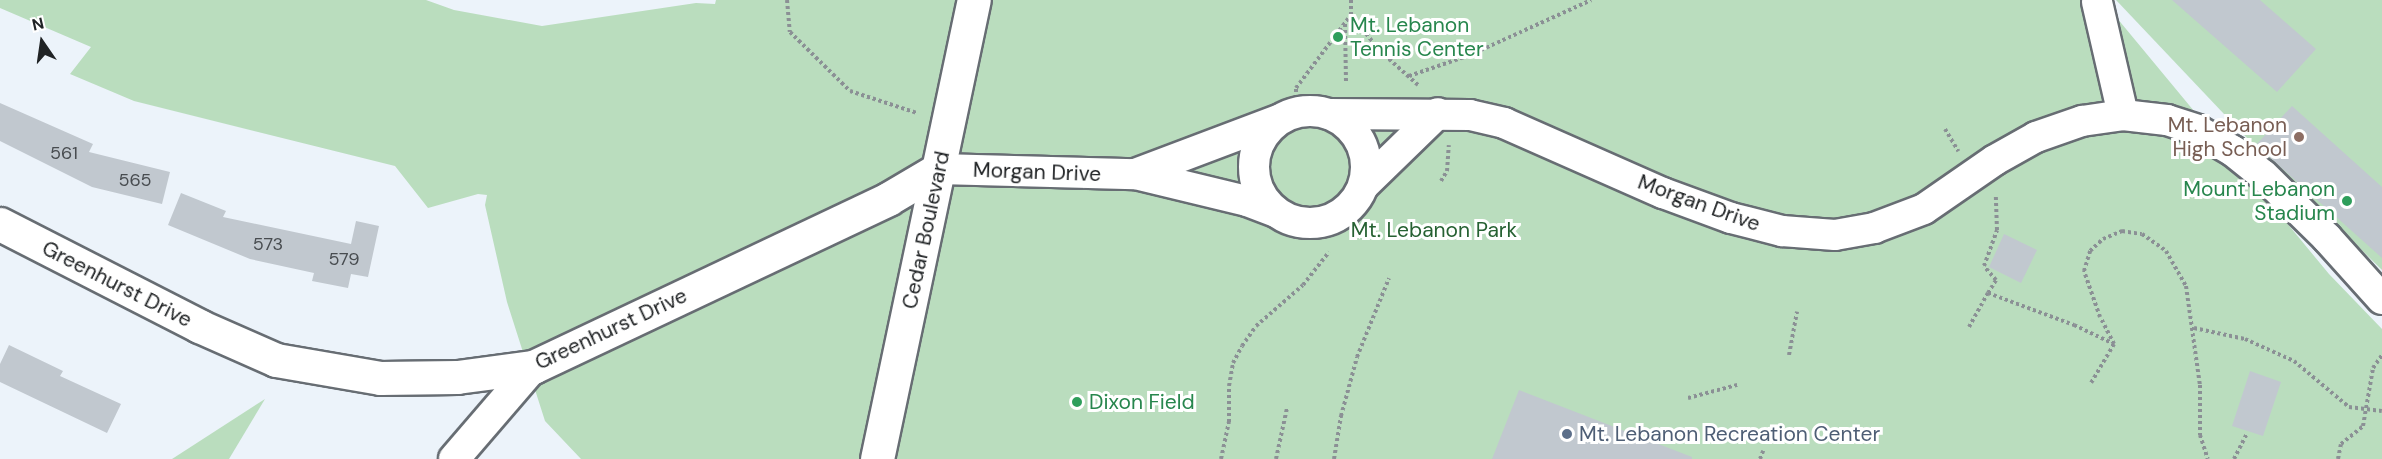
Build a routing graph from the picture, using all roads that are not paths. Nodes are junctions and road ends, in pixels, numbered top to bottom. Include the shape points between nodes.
1 (974, 0) edge
2 (2097, 3) dead end
3 (1329, 114) junction
4 (1437, 114) junction
5 (2123, 115) junction
6 (1288, 116) junction
7 (939, 169) junction
8 (1135, 174) junction
9 (1364, 185) junction
10 (1276, 212) junction
11 (0, 224) edge
12 (2382, 299) edge
13 (533, 367) junction
14 (454, 459) edge
15 (877, 459) edge

1 - 7 street, Cedar Boulevard
2 - 5 street
3 - 4 street, Morgan Drive
3 - 6 street via 1312,111
3 - 9 street via 1356,135 1364,150
4 - 5 street, Morgan Drive via 1470,115 1504,123 1663,193 1731,218 1782,231 1835,235 1874,228 1924,209 2036,137 2082,121
4 - 9 street
5 - 12 street, Morgan Drive via 2167,120 2197,130 2233,151 2327,238
6 - 8 street, Morgan Drive
6 - 10 street via 1267,131 1254,165 1256,183
7 - 8 street, Morgan Drive
7 - 13 street, Greenhurst Drive via 888,199
7 - 15 street, Cedar Boulevard
8 - 10 street, Morgan Drive via 1247,201
9 - 10 street via 1342,213 1327,221 1292,220
11 - 13 street, Greenhurst Drive via 199,326 276,360 380,378 457,376
13 - 14 street

